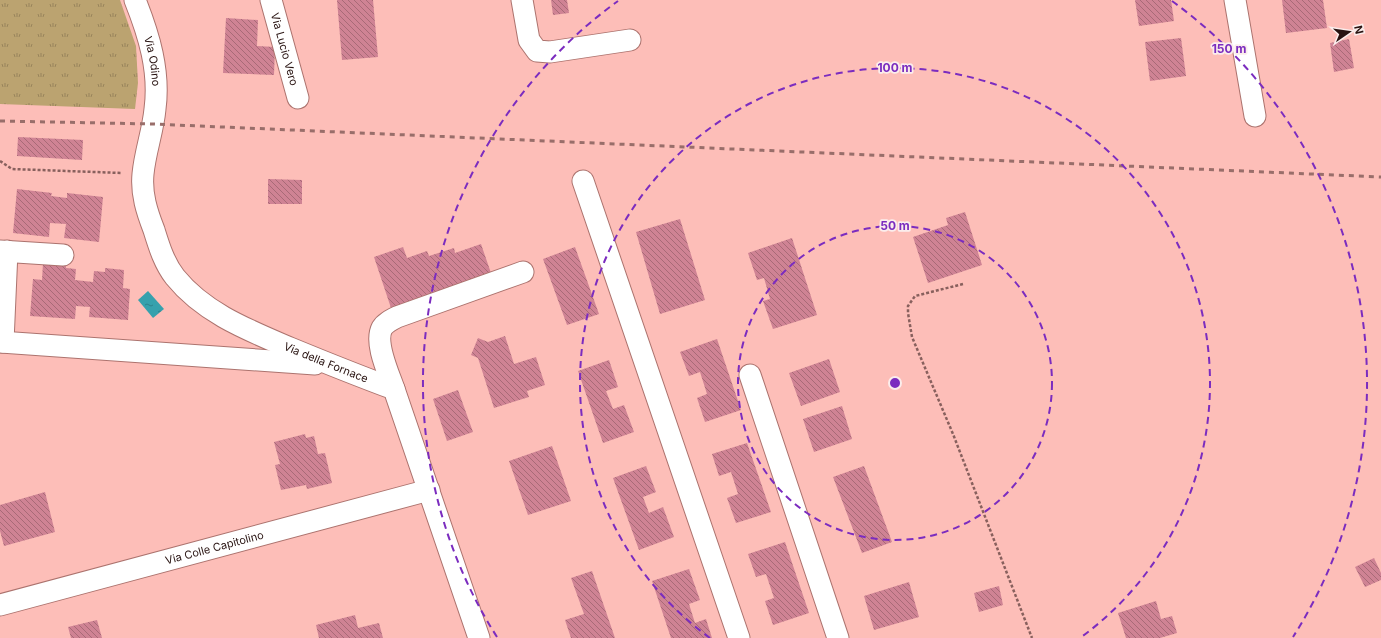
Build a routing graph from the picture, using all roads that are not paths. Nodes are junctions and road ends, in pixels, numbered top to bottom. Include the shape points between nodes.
1 (135, 0) edge
2 (271, 0) edge
3 (522, 0) edge
4 (1235, 0) edge
5 (630, 40) dead end
6 (298, 98) dead end
7 (1254, 116) dead end
8 (153, 124) joint
9 (583, 181) dead end
10 (4, 251) edge
11 (63, 255) dead end
12 (523, 272) dead end
13 (1, 342) edge
14 (332, 365) junction
15 (750, 375) dead end
16 (394, 389) junction
17 (429, 490) junction
18 (0, 605) edge
19 (479, 638) edge
20 (739, 638) edge
21 (838, 638) edge

1 - 8 street, Via Odino via 147,30 155,70
2 - 6 street, Via Lucio Vero
3 - 5 street via 529,40 537,51 550,52
4 - 7 street
8 - 14 street, Via della Fornace via 143,174 145,204 158,244 174,276 202,303 236,324
9 - 20 street
10 - 11 street
10 - 13 street
12 - 16 street via 397,317 386,324 381,332 380,344
13 - 14 street
14 - 16 street, Via della Fornace
15 - 21 street
16 - 17 street
17 - 18 street, Via Colle Capitolino
17 - 19 street

